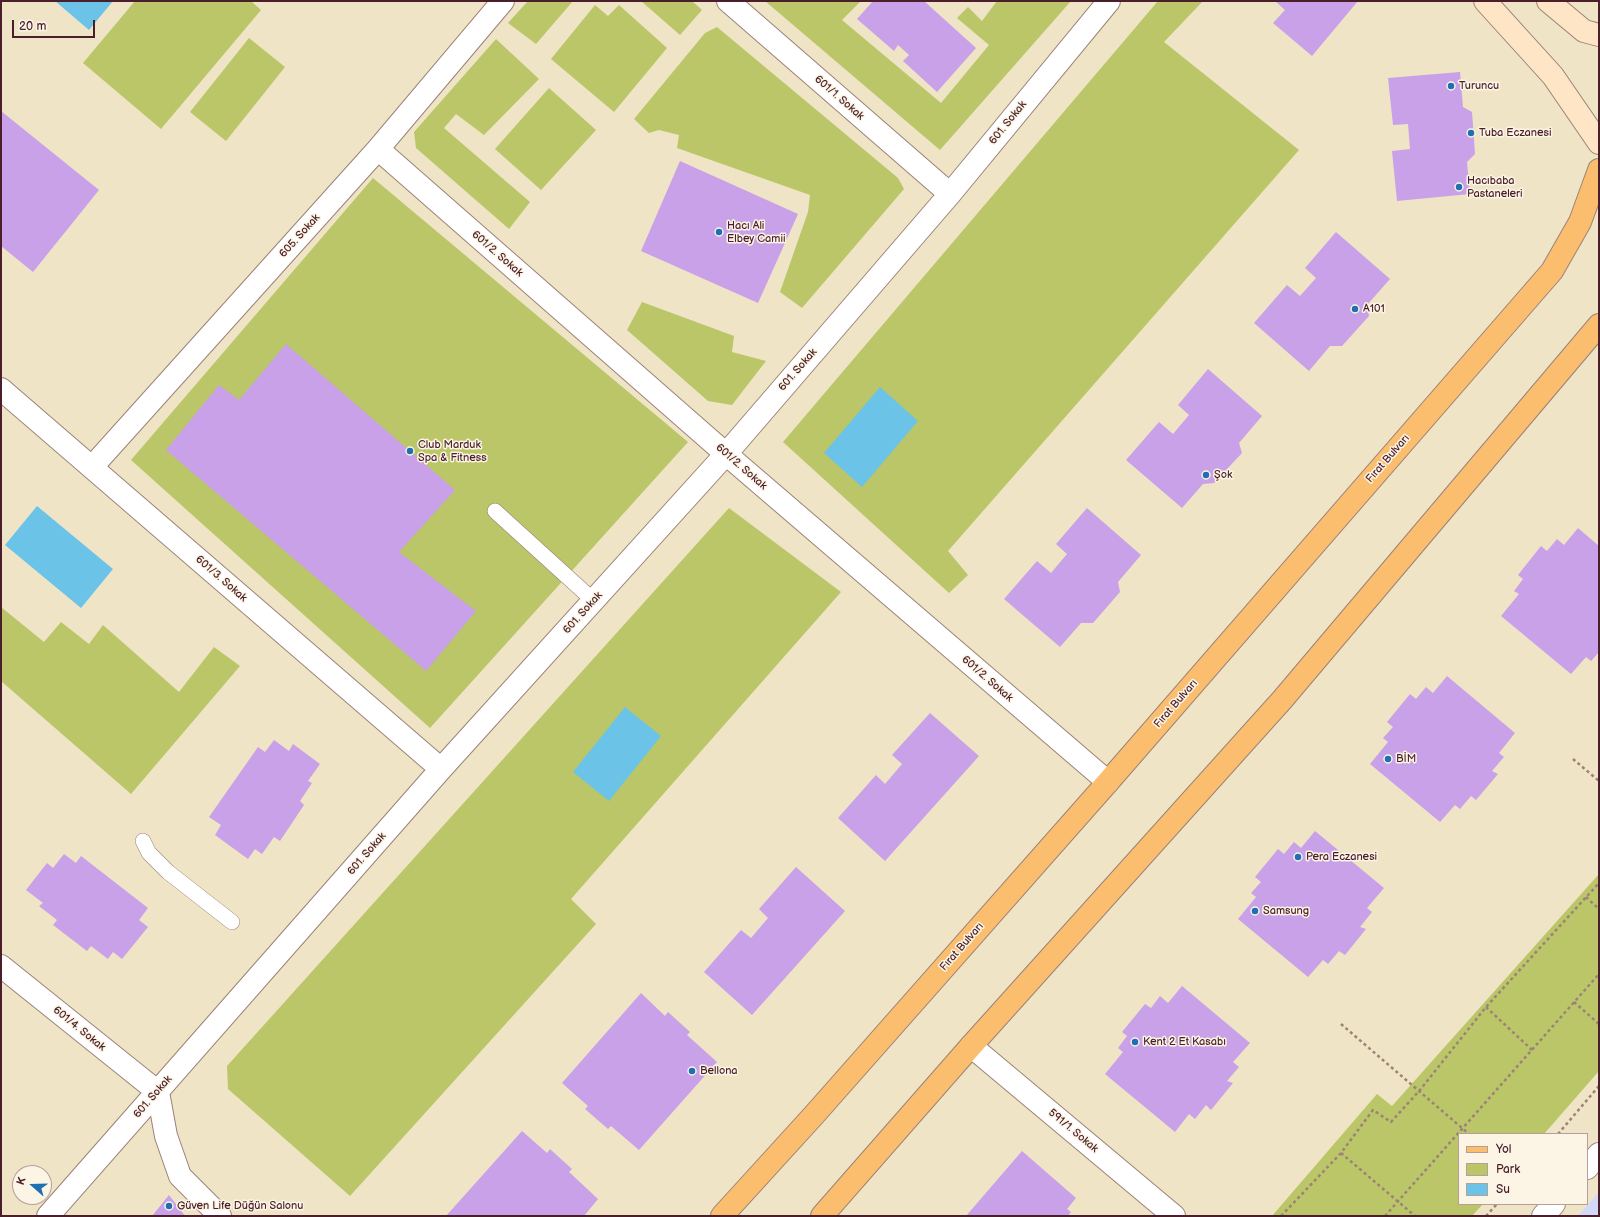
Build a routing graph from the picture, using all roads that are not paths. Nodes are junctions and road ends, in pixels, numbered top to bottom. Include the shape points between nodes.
1 (503, 1) edge
2 (728, 1) edge
3 (1109, 1) edge
4 (1485, 1) edge
5 (1548, 1) edge
6 (1599, 35) edge
7 (1599, 142) edge
8 (378, 150) junction
9 (1599, 170) edge
10 (950, 194) junction
11 (1599, 325) edge
12 (1, 389) edge
13 (726, 454) junction
14 (92, 467) junction
15 (495, 510) dead end
16 (594, 601) junction
17 (441, 769) junction
18 (1108, 782) junction
19 (142, 841) dead end
20 (232, 922) dead end
21 (1, 966) edge
22 (971, 1046) junction
23 (158, 1092) junction
24 (1599, 1154) edge
25 (1588, 1167) edge
26 (1553, 1205) edge
27 (48, 1216) edge
28 (220, 1216) edge
29 (722, 1216) edge
30 (822, 1216) edge
31 (1174, 1216) edge
32 (1543, 1216) edge

1 - 8 street, 605. Sokak
2 - 10 street, 601/1. Sokak
3 - 10 street, 601. Sokak
4 - 7 main road via 1553,76
5 - 6 main road via 1584,31
8 - 13 street, 601/2. Sokak
8 - 14 street, 605. Sokak
9 - 18 main road, Fırat Bulvarı via 1580,222 1552,271
10 - 13 street, 601. Sokak
11 - 22 main road via 1282,700
12 - 14 street, 601/3. Sokak
13 - 16 street, 601. Sokak
13 - 18 street, 601/2. Sokak
14 - 17 street, 601/3. Sokak
15 - 16 lane
16 - 17 street, 601. Sokak
17 - 23 street, 601. Sokak
18 - 29 main road, Fırat Bulvarı
19 - 20 lane via 149,853 168,872
21 - 23 street, 601/4. Sokak
22 - 30 main road
22 - 31 street, 591/1. Sokak
23 - 27 street, 601. Sokak
23 - 28 street via 166,1136 180,1176
24 - 25 street
26 - 32 street

